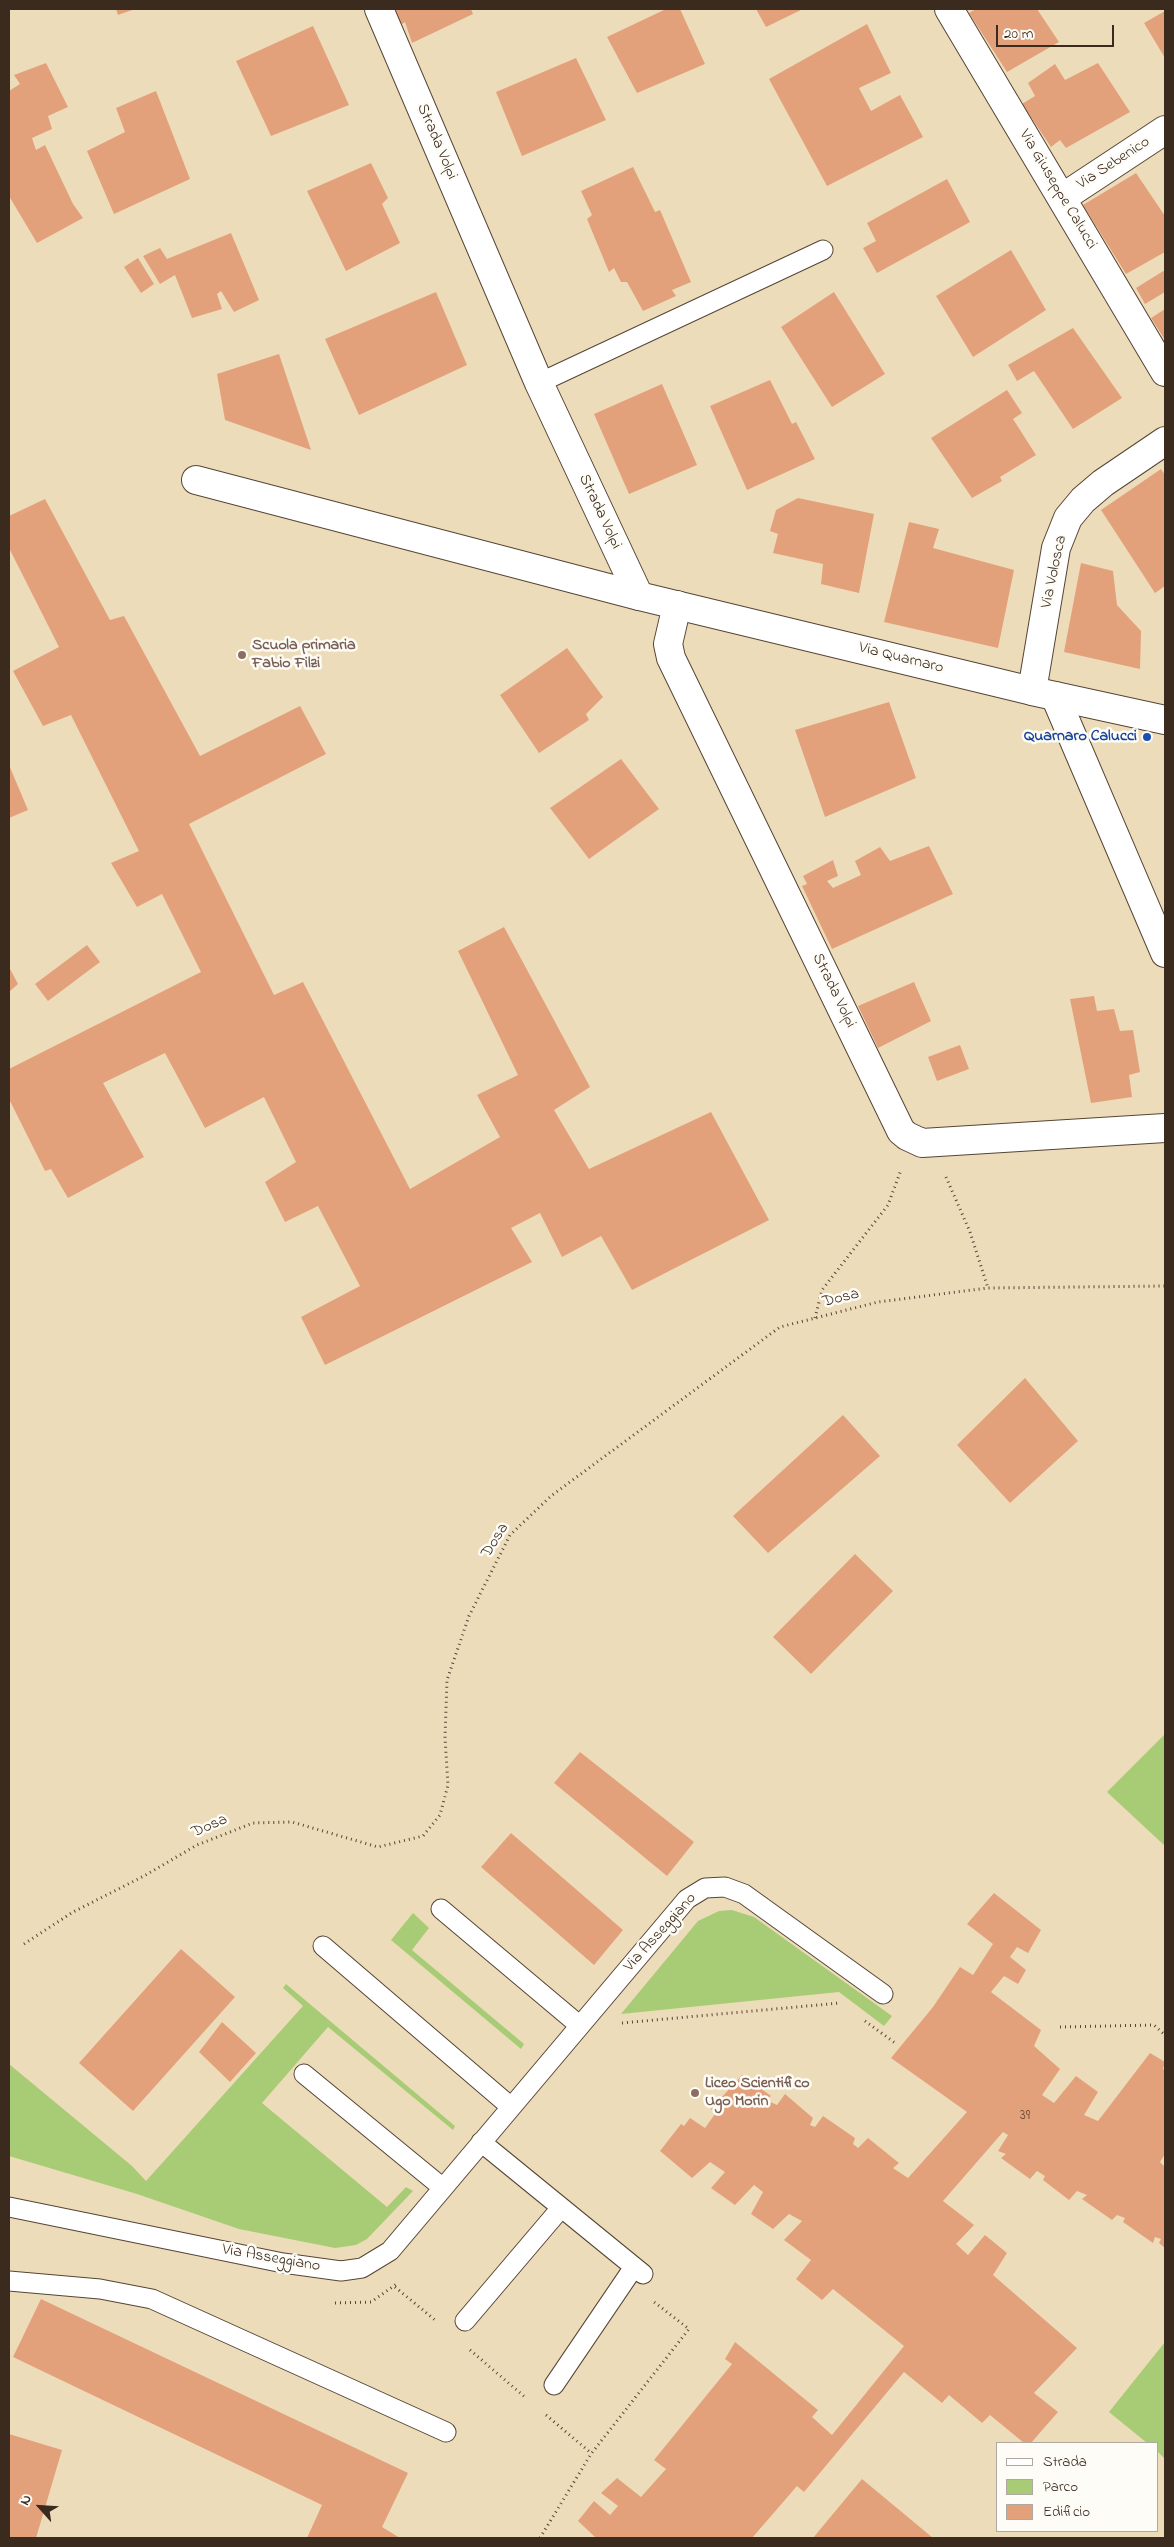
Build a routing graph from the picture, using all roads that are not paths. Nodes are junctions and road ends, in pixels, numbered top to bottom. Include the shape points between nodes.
1 (379, 9) edge
2 (949, 9) edge
3 (1165, 130) edge
4 (1062, 198) junction
5 (823, 250) dead end
6 (1165, 372) edge
7 (539, 383) junction
8 (1165, 441) edge
9 (196, 480) dead end
10 (638, 596) junction
11 (677, 605) junction
12 (1044, 693) junction
13 (1165, 720) edge
14 (1165, 953) edge
15 (1165, 1128) edge
16 (441, 1909) dead end
17 (323, 1946) dead end
18 (883, 1994) dead end
19 (580, 2025) junction
20 (304, 2074) dead end
21 (511, 2107) junction
22 (481, 2142) junction
23 (443, 2188) junction
24 (9, 2207) edge
25 (561, 2208) junction
26 (9, 2281) edge
27 (465, 2321) dead end
28 (554, 2385) dead end
29 (446, 2432) dead end

1 - 7 street, Strada Volpi
2 - 4 street, Via Giuseppe Calucci
3 - 4 street, Via Sebenico
4 - 6 street, Via Giuseppe Calucci
5 - 7 lane
7 - 10 street, Strada Volpi
8 - 12 street, Via Volosca via 1104,483 1068,518 1056,548
9 - 10 street
10 - 11 street, Via Quarnaro
11 - 12 street, Via Quarnaro
11 - 15 street, Strada Volpi via 668,644 670,658 899,1127 907,1136 928,1142
12 - 13 street, Via Quarnaro
12 - 14 street
16 - 19 lane
17 - 21 lane
18 - 19 lane, Via Asseggiano via 744,1894 715,1886 696,1892 687,1899
19 - 21 lane, Via Asseggiano
20 - 23 lane
21 - 22 lane, Via Asseggiano
22 - 23 lane, Via Asseggiano
22 - 25 lane
23 - 24 lane, Via Asseggiano via 390,2251 376,2262 352,2271 283,2263
25 - 27 lane
25 - 28 lane via 639,2270
26 - 29 lane via 100,2289 152,2299

